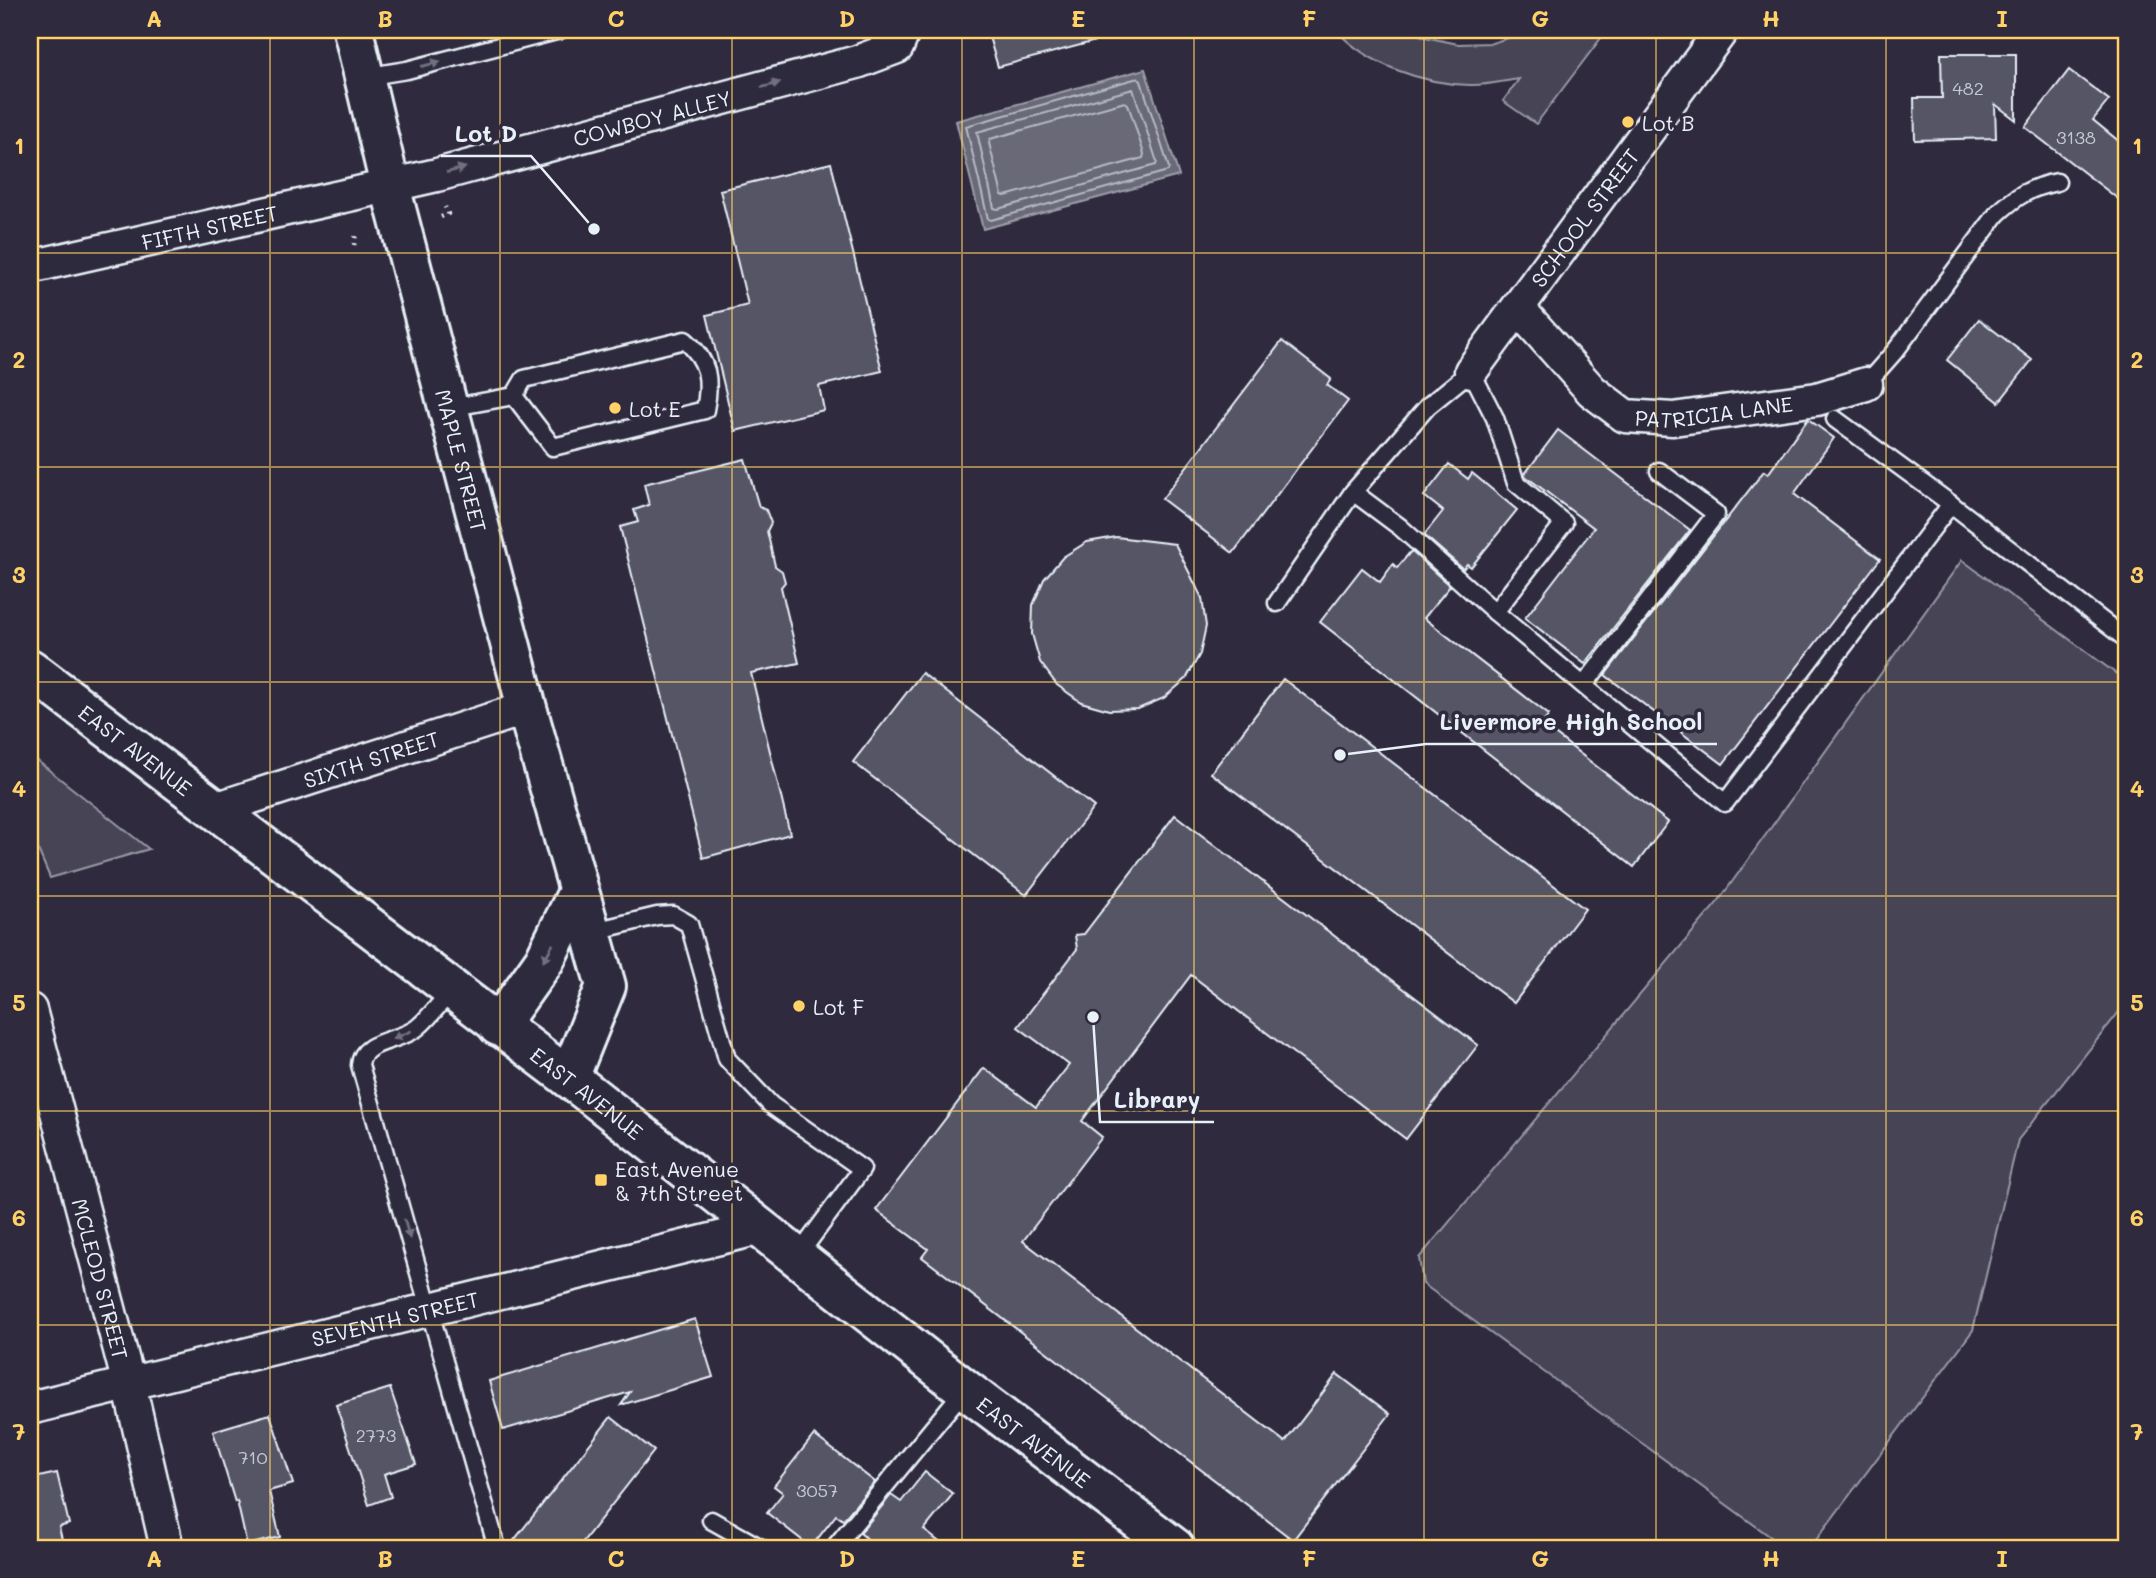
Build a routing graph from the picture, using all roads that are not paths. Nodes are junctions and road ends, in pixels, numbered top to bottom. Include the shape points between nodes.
1 (353, 30) edge
2 (560, 30) edge
3 (904, 30) edge
4 (1722, 30) edge
5 (364, 77) junction
6 (2057, 182) dead end
7 (390, 186) junction
8 (30, 267) edge
9 (1518, 309) junction
10 (1471, 371) junction
11 (1866, 384) joint
12 (514, 396) junction
13 (449, 408) junction
14 (1835, 419) dead end
15 (1659, 471) dead end
16 (1353, 492) junction
17 (1951, 504) junction
18 (1277, 603) dead end
19 (1495, 612) junction
20 (2126, 639) edge
21 (30, 669) edge
22 (1584, 685) junction
23 (527, 708) junction
24 (215, 809) junction
25 (578, 891) junction
26 (590, 932) junction
27 (452, 990) junction
28 (30, 1010) edge
29 (499, 1026) junction
30 (569, 1078) junction
31 (760, 1228) junction
32 (797, 1257) junction
33 (429, 1310) junction
34 (129, 1384) junction
35 (965, 1389) junction
36 (30, 1408) edge
37 (711, 1520) dead end
38 (167, 1548) edge
39 (497, 1548) edge
40 (761, 1548) edge
41 (834, 1548) edge
42 (1175, 1548) edge

1 - 5 main road, MAPLE STREET
5 -> 2 lane
7 -> 3 street, COWBOY ALLEY via 857,62 897,47
4 - 9 street, SCHOOL STREET
5 - 7 main road, MAPLE STREET
6 - 11 lane via 2016,196 1997,214
7 - 8 street, FIFTH STREET
7 - 13 main road, MAPLE STREET
9 - 10 street, SCHOOL STREET
9 - 11 street, PATRICIA LANE via 1592,391 1625,416 1673,419 1816,399
10 - 16 lane via 1428,406
10 - 19 lane via 1495,418 1517,483 1564,523
12 - 12 lane via 553,447 705,410 710,386 699,352 685,340 524,379
12 - 13 lane
13 - 23 main road, MAPLE STREET
14 - 17 lane
15 - 22 lane via 1716,514
16 - 18 lane
16 - 19 lane via 1400,527
17 - 20 lane
17 - 22 lane via 1726,803
19 - 22 lane
21 - 24 main road, EAST AVENUE
23 - 24 street, SIXTH STREET
23 - 25 main road, MAPLE STREET
24 - 27 main road, EAST AVENUE
25 - 26 main road, MAPLE STREET
25 -> 29 main road via 544,961
26 - 30 main road, MAPLE STREET via 606,986
26 - 32 lane via 657,916 673,915 689,924 727,1059 771,1105 862,1169
27 - 29 main road, EAST AVENUE
27 -> 33 lane via 417,1028 366,1049 360,1057
28 - 34 street, MCLEOD STREET
29 - 30 main road, EAST AVENUE
30 - 31 main road, EAST AVENUE
31 - 32 main road, EAST AVENUE
31 - 33 street, SEVENTH STREET
32 - 35 main road, EAST AVENUE
33 - 34 street, SEVENTH STREET
33 - 39 lane
34 - 36 street, SEVENTH STREET
34 - 38 street, MCLEOD STREET
35 - 41 lane
35 - 42 main road, EAST AVENUE
37 - 40 lane

